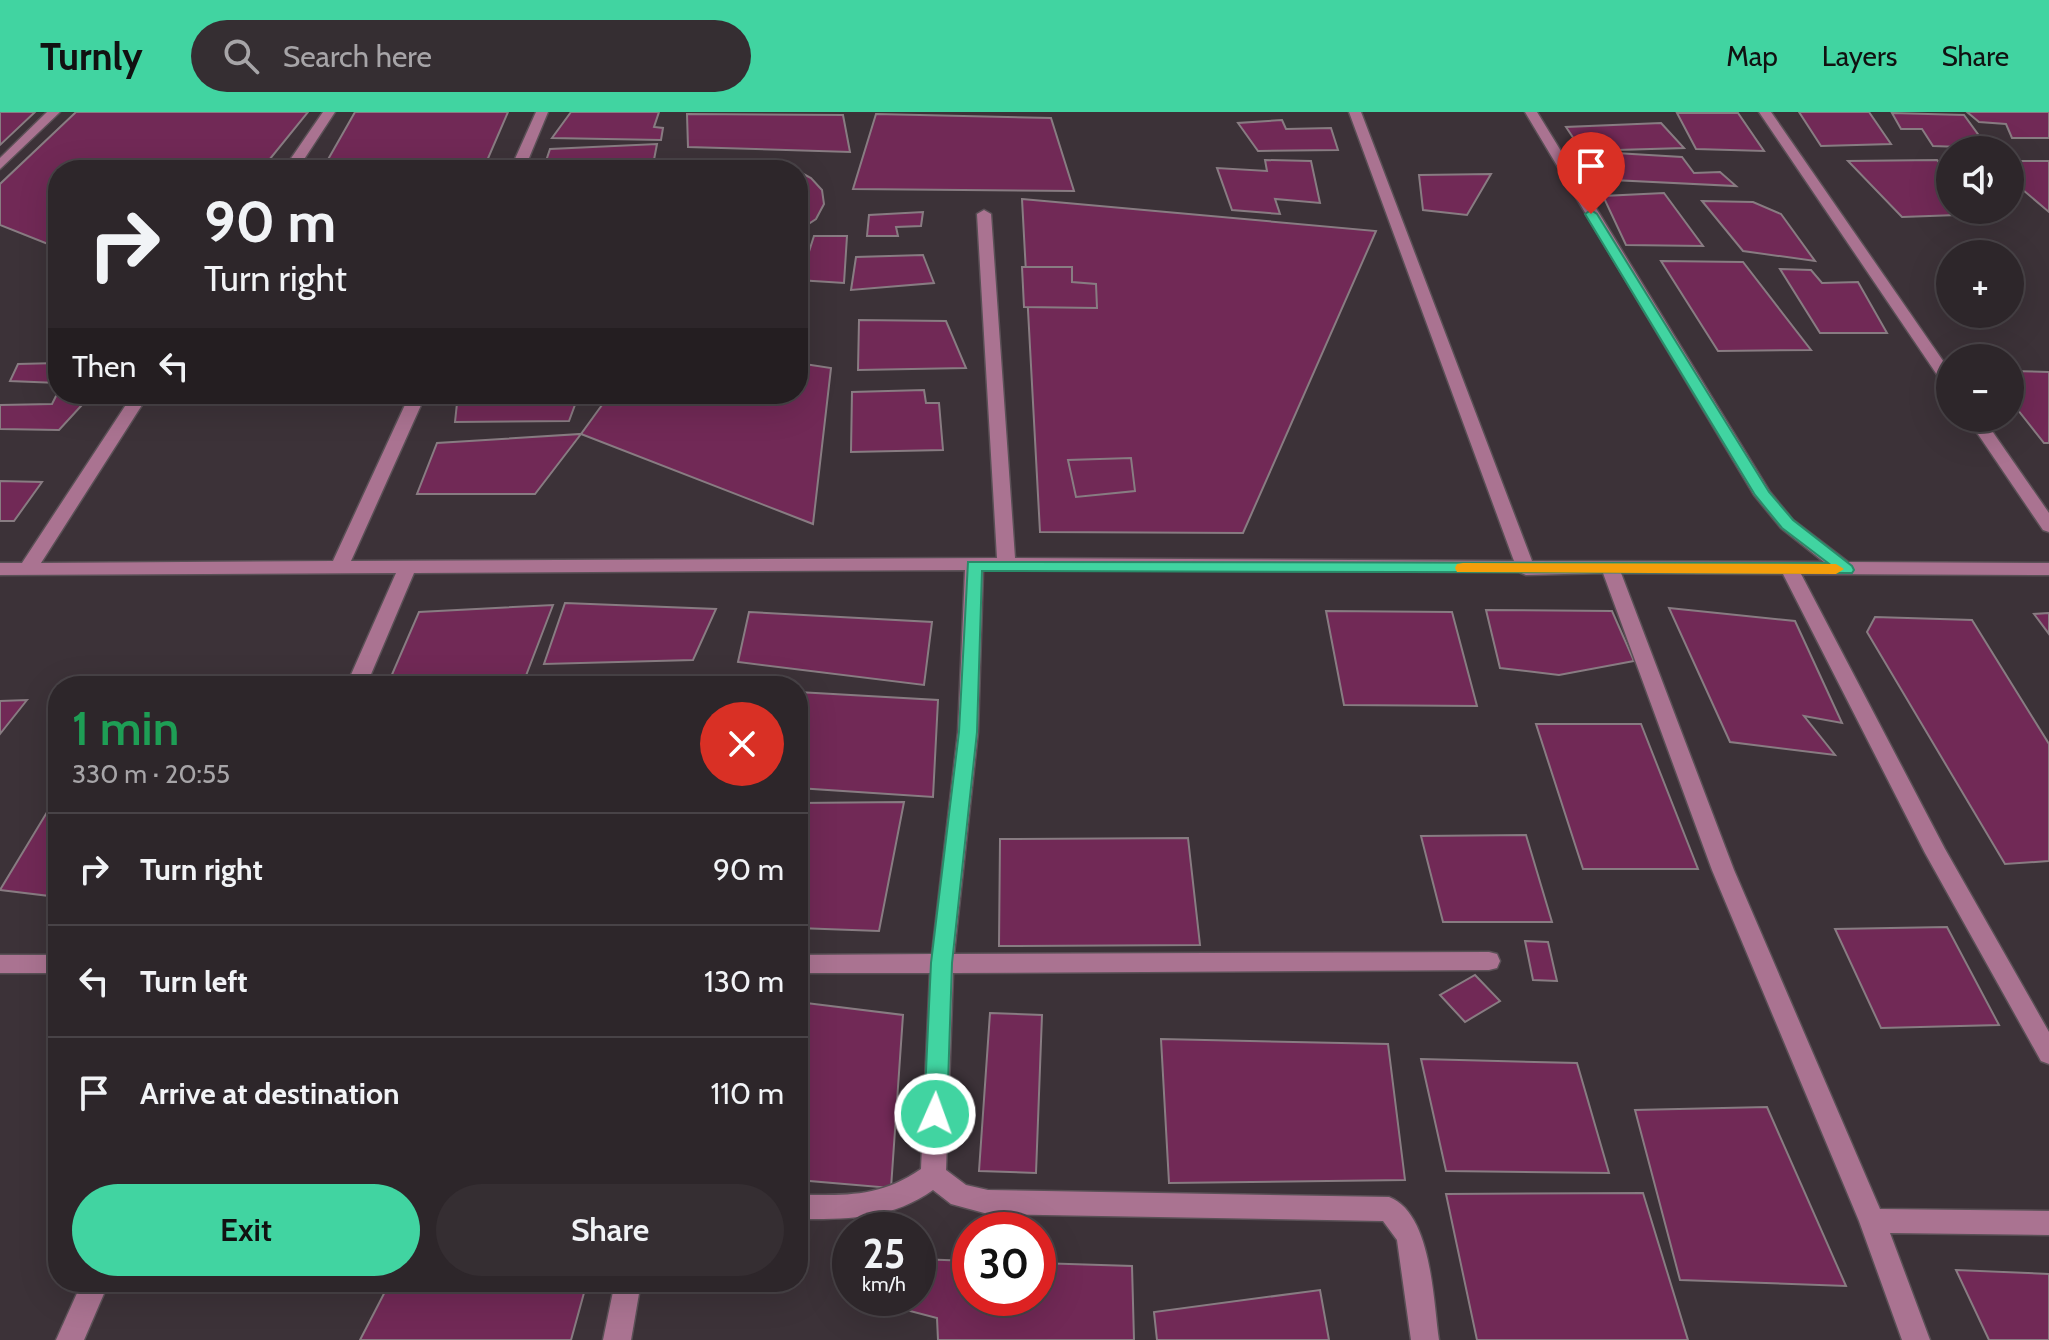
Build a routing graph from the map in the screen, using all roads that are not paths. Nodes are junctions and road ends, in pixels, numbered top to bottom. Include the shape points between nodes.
1 (54, 112) edge
2 (329, 112) edge
3 (542, 112) edge
4 (1355, 112) edge
5 (1531, 112) edge
6 (1765, 112) edge
7 (297, 160) edge
8 (521, 160) edge
9 (0, 165) edge
10 (984, 214) dead end
11 (1936, 362) edge
12 (135, 404) edge
13 (413, 404) edge
14 (1985, 432) edge
15 (2049, 526) edge
16 (1006, 564) junction
17 (974, 565) junction
18 (340, 566) junction
19 (408, 566) junction
20 (1789, 567) junction
21 (0, 569) edge
22 (1526, 569) junction
23 (2049, 569) edge
24 (27, 570) junction
25 (1611, 570) junction
26 (1846, 570) junction
27 (360, 676) edge
28 (1489, 961) dead end
29 (942, 963) junction
30 (0, 964) edge
31 (48, 964) edge
32 (808, 964) edge
33 (2049, 1054) edge
34 (933, 1175) junction
35 (808, 1207) edge
36 (1872, 1221) junction
37 (2049, 1223) edge
38 (92, 1292) edge
39 (626, 1292) edge
40 (70, 1340) edge
41 (617, 1340) edge
42 (1425, 1340) edge
43 (1916, 1340) edge

1 - 9 street
2 - 7 street
3 - 8 street
4 - 22 street
5 - 26 street via 1763,495 1787,524
6 - 11 street
10 - 16 street
12 - 24 street
13 - 18 street
14 - 15 street
16 - 17 street
16 - 22 street
17 - 19 street
17 - 29 street via 968,732
18 - 19 street
18 - 24 street
19 - 27 street
20 - 25 street
20 - 26 street
20 - 33 street via 1936,853
21 - 24 street
22 - 25 street
23 - 26 street
25 - 36 street via 1723,870
28 - 29 street
29 - 32 street
29 - 34 street
30 - 31 street
34 - 35 street via 884,1205
34 - 42 street via 960,1196 988,1202 1389,1209 1410,1240
36 - 37 street
36 - 43 street
38 - 40 street
39 - 41 street

